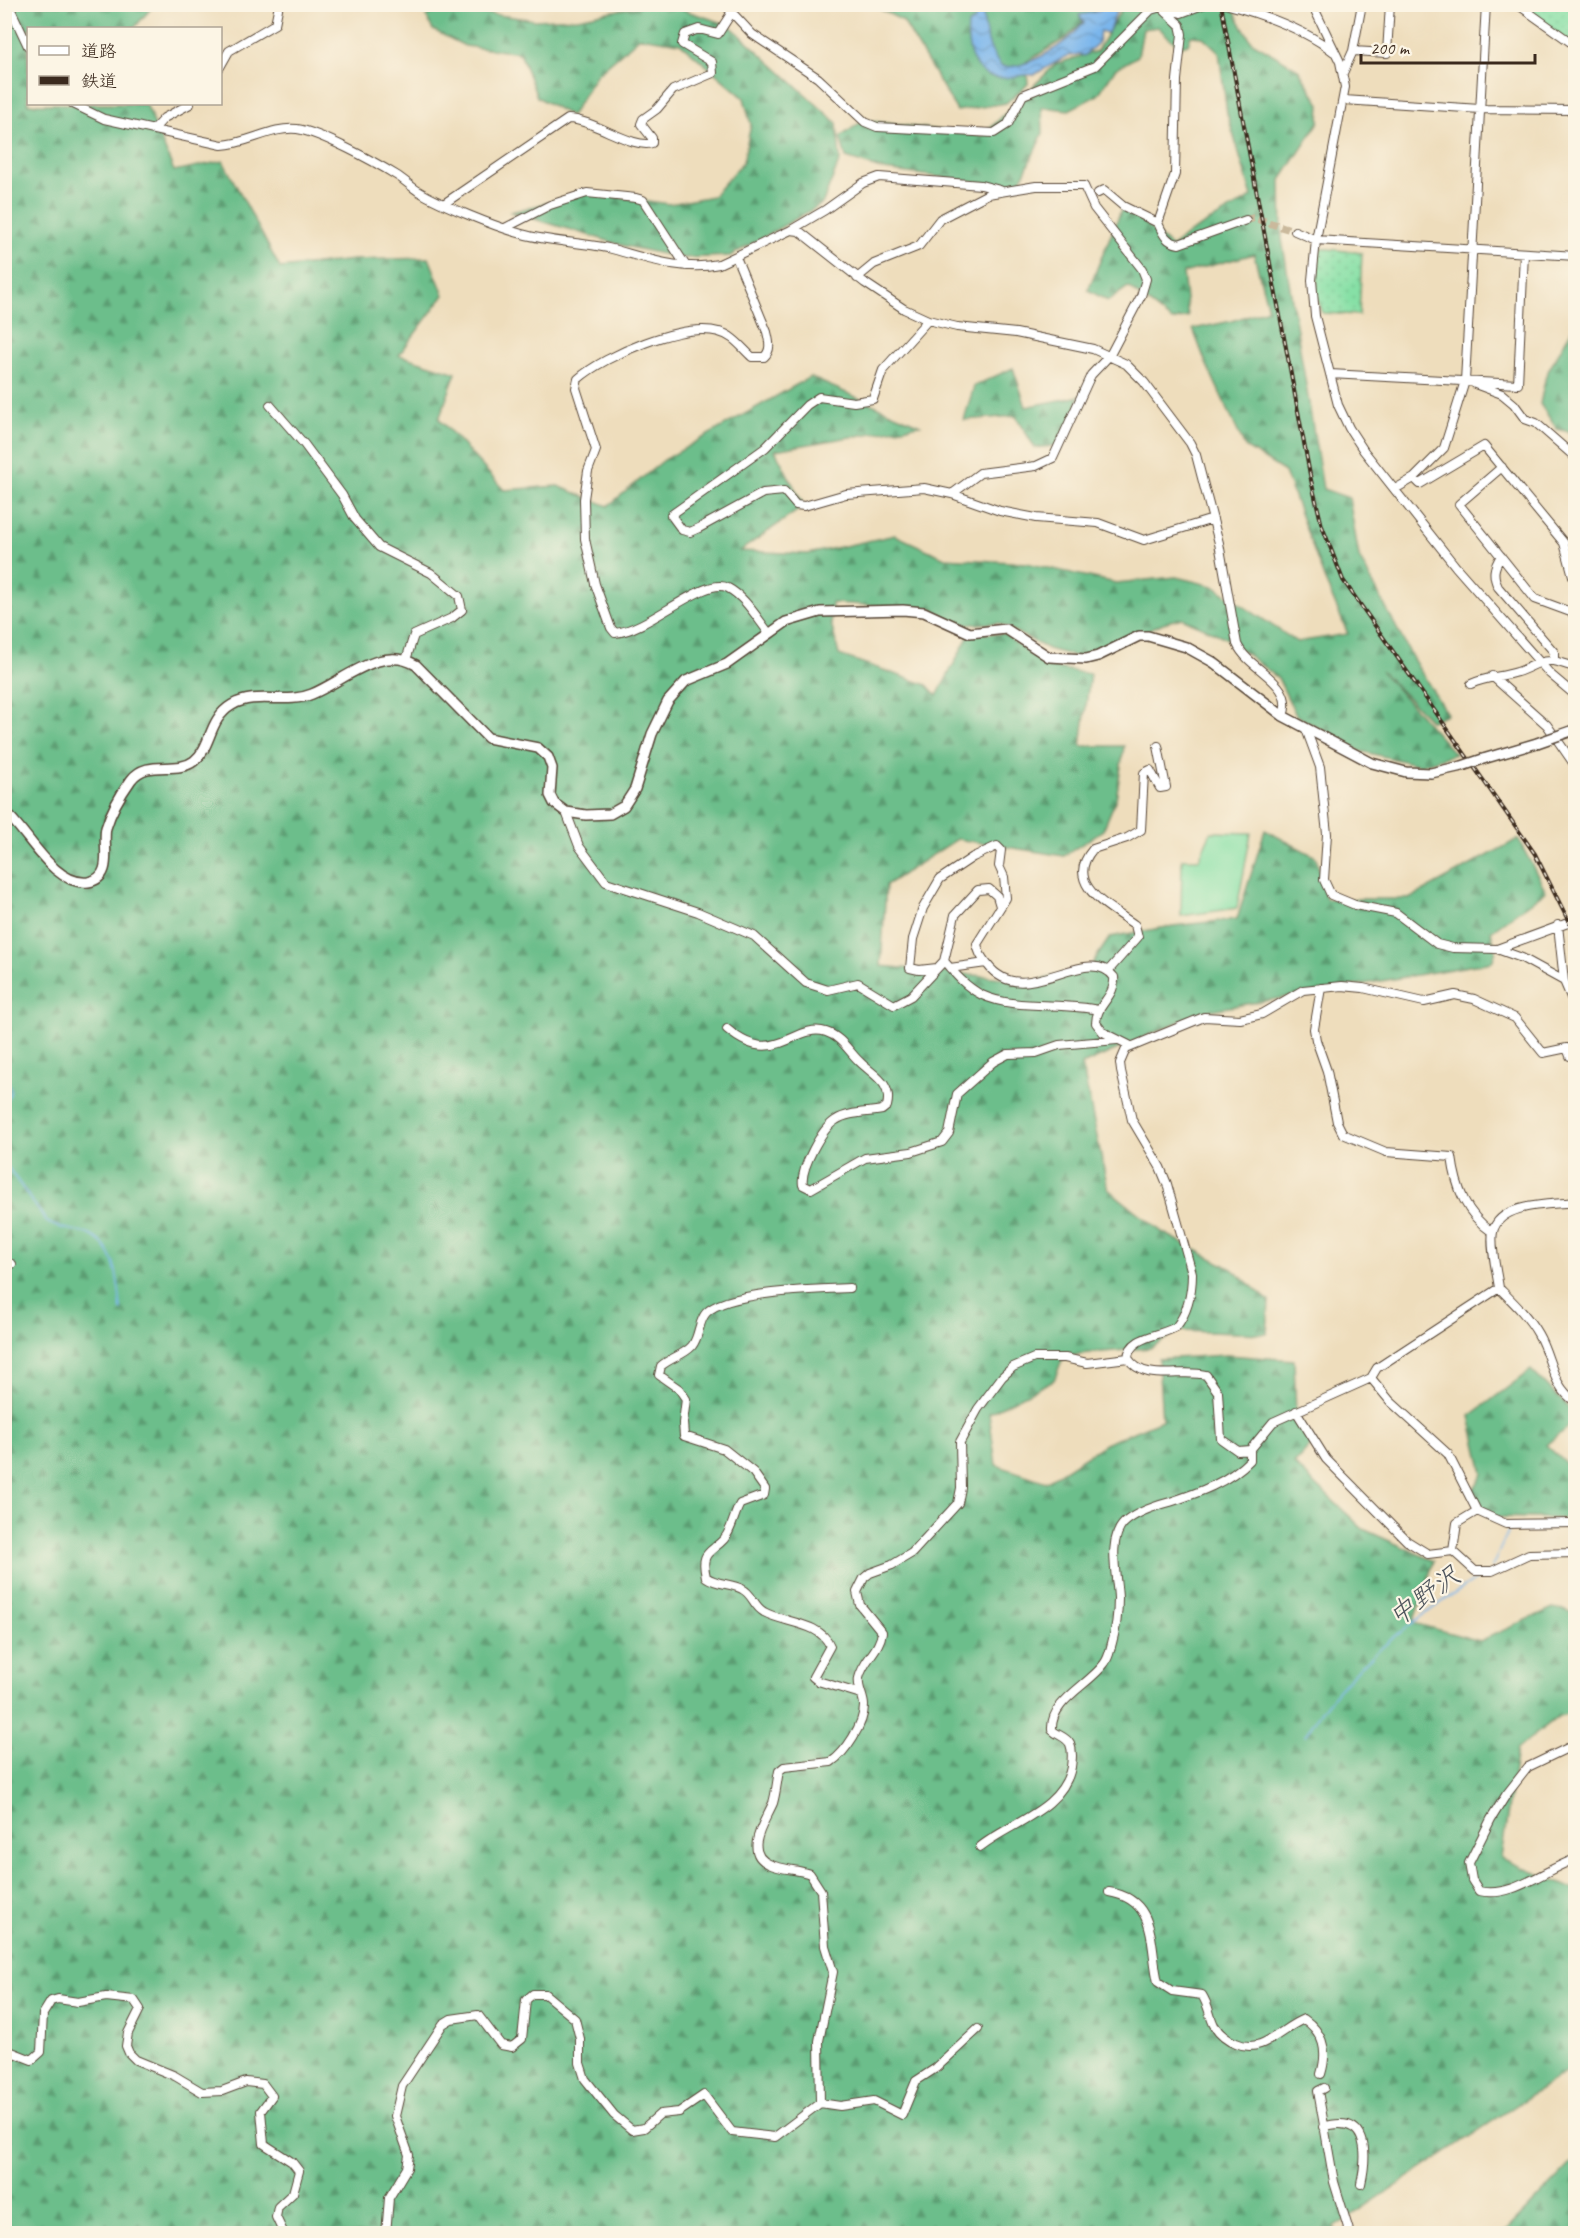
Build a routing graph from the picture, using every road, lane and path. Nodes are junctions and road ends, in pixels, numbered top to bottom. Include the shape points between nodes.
1 (279, 4) edge
2 (724, 4) edge
3 (1205, 4) edge
4 (1225, 4) edge
5 (1312, 4) edge
6 (1362, 4) edge
7 (1390, 4) edge
8 (1486, 4) edge
9 (1517, 4) edge
10 (4, 5) edge
11 (1161, 7) junction
12 (732, 12) junction
13 (27, 44) edge
14 (1575, 46) edge
15 (1353, 51) junction
16 (1335, 53) junction
17 (222, 63) edge
18 (1343, 74) junction
19 (1344, 100) junction
20 (75, 105) edge
21 (188, 105) edge
22 (1480, 109) junction
23 (1575, 110) edge
24 (154, 129) junction
25 (1000, 190) junction
26 (1098, 193) dead end
27 (445, 203) junction
28 (1246, 220) tunnel mouth
29 (1158, 223) junction
30 (505, 228) junction
31 (791, 230) junction
32 (1295, 231) tunnel mouth
33 (1316, 240) junction
34 (1471, 250) junction
35 (1524, 253) junction
36 (1575, 256) edge
37 (736, 257) junction
38 (686, 266) junction
39 (857, 278) junction
40 (928, 320) junction
41 (1110, 355) junction
42 (1330, 374) junction
43 (1465, 381) junction
44 (270, 405) dead end
45 (1575, 458) edge
46 (1502, 466) junction
47 (1414, 478) junction
48 (1395, 489) junction
49 (952, 494) junction
50 (1213, 519) junction
51 (1501, 556) junction
52 (1575, 587) edge
53 (1575, 614) edge
54 (768, 633) junction
55 (406, 660) junction
56 (1554, 661) junction
57 (1540, 662) junction
58 (1575, 667) edge
59 (1492, 676) junction
60 (1471, 684) dead end
61 (1575, 696) edge
62 (1283, 716) junction
63 (1305, 729) junction
64 (1575, 730) edge
65 (1158, 746) dead end
66 (1575, 767) edge
67 (4, 811) edge
68 (566, 812) junction
69 (1000, 906) junction
70 (1575, 920) edge
71 (1558, 925) junction
72 (1497, 950) junction
73 (944, 961) junction
74 (986, 963) junction
75 (937, 968) junction
76 (950, 968) junction
77 (1108, 971) junction
78 (1564, 981) junction
79 (1321, 988) junction
80 (1575, 1009) edge
81 (1098, 1010) junction
82 (727, 1029) dead end
83 (1117, 1040) junction
84 (1129, 1046) junction
85 (1575, 1055) edge
86 (1575, 1202) edge
87 (1492, 1232) junction
88 (849, 1288) dead end
89 (1499, 1288) junction
90 (1128, 1358) junction
91 (1371, 1378) junction
92 (1575, 1402) edge
93 (1296, 1411) junction
94 (1250, 1450) junction
95 (1477, 1511) junction
96 (1575, 1523) edge
97 (1453, 1551) junction
98 (1575, 1553) edge
99 (861, 1694) junction
100 (1575, 1744) edge
101 (980, 1847) dead end
102 (1575, 1859) edge
103 (1109, 1892) dead end
104 (978, 2029) dead end
105 (4, 2049) edge
106 (1322, 2074) dead end
107 (1324, 2088) dead end
108 (820, 2103) junction
109 (1323, 2127) junction
110 (1360, 2184) dead end
111 (284, 2234) edge
112 (386, 2234) edge
113 (1350, 2234) edge

1 - 17 street via 275,24 229,51
2 - 12 street
3 - 11 street via 1181,13
4 - 16 street via 1270,20
5 - 16 street
6 - 15 street
7 - 15 street via 1387,53
8 - 22 street
9 - 14 street
10 - 13 street via 12,12
11 - 12 street via 1138,21 1095,66 1023,95 1008,124 994,133 877,127 865,122 818,78 752,34
11 - 29 street via 1180,25 1182,34 1175,174
12 - 27 street via 718,34 699,29 685,34 682,44 712,62 713,73 681,85 643,119 641,124 652,143 642,145 591,122 568,119
15 - 18 street
16 - 18 street
18 - 19 street
19 - 22 street
19 - 33 street
20 - 24 street via 104,118
21 - 24 street via 164,118
22 - 23 street
22 - 34 street
24 - 27 street via 222,145 288,128 299,129 394,173 418,191
25 - 31 street via 879,177 862,183
25 - 39 street via 940,219 919,246 874,264
25 - 41 street via 1084,186 1094,208 1142,269 1146,279 1141,296
26 - 29 street via 1104,190 1123,206
27 - 30 street
28 - 29 street via 1179,244 1164,237
30 - 38 street via 523,235
30 - 38 street via 587,193 636,198 643,200
31 - 37 street
31 - 39 street via 799,231
32 - 33 street
33 - 34 street
33 - 42 street via 1312,299
34 - 35 street
34 - 43 street
35 - 36 street
35 - 43 street via 1518,384
37 - 38 street via 706,267
37 - 54 street via 768,332 770,343 764,357 752,357 721,332 694,330 633,348 578,379 576,388 596,450 584,499 585,539 595,584 615,633 639,628 699,590 717,585 726,586 741,598
39 - 40 street
40 - 41 street via 1016,333
40 - 49 street via 883,370 873,399 854,402 824,396 813,401 757,454 671,515 682,530 690,532 774,490 783,491 796,505 804,506 863,492 924,488
41 - 49 street via 1091,375 1049,462 980,473
41 - 50 street via 1144,382 1191,443
42 - 43 street
42 - 48 street via 1349,428
43 - 45 street via 1502,394 1525,419 1536,423
43 - 47 street via 1447,442
44 - 55 street via 304,444 379,547 430,573 459,596 462,610 414,635
46 - 47 street via 1484,446 1420,484
46 - 51 street via 1459,504
46 - 52 street via 1564,543
47 - 48 street
48 - 57 street via 1456,567
49 - 50 street via 1035,518 1098,523 1144,540
50 - 62 street via 1237,644 1242,655 1284,693
51 - 53 street via 1535,599
51 - 56 street via 1494,569 1498,587 1554,652
54 - 62 main road via 786,622 820,612 903,610 938,617 970,633 1006,629 1049,657 1086,659 1139,636 1148,636 1186,647 1213,662
54 - 68 main road via 727,664 686,681 668,701 652,734 635,789 624,806 610,814
55 - 67 main road via 375,662 310,695 253,699 231,706 213,723 203,750 194,761 178,768 146,769 133,777 108,822 105,866 99,877 89,882 63,876
55 - 68 main road via 416,665 488,738 538,748 548,757 552,768 550,795
56 - 57 street
56 - 58 street
57 - 59 street
57 - 61 street
59 - 60 street
59 - 66 street via 1547,725
62 - 63 main road
63 - 64 main road, bridge via 1372,763 1406,772 1431,773
63 - 72 street via 1322,782 1327,834 1323,880 1326,888 1339,900 1396,913 1437,944
65 - 77 street via 1166,787 1160,788 1150,770 1144,773 1141,830 1093,849 1082,868 1086,887 1139,932
68 - 75 street via 579,846 606,882 698,912 754,936 806,983 828,990 858,983 886,1002 898,1005
69 - 73 street via 997,896 988,889 978,890 955,915
69 - 74 street via 977,944 979,956
69 - 75 street via 1006,898 1006,888 999,866 1001,850 997,846 940,879 923,908 909,959 910,968
70 - 71 street
71 - 72 street
71 - 78 street
72 - 78 street via 1522,958
73 - 75 street
73 - 76 street
74 - 76 street
74 - 77 street via 999,978 1021,982 1083,968
76 - 81 street via 981,995
77 - 81 street via 1114,977 1113,991
78 - 80 street
79 - 84 street via 1303,990 1262,1014 1240,1019 1204,1017
79 - 85 street via 1363,988 1424,1002 1455,995 1474,999 1515,1018 1543,1053 1567,1048 1570,1056
79 - 87 street via 1314,1029 1343,1134 1386,1152 1452,1157 1459,1192 1483,1226
81 - 83 street via 1096,1023
82 - 83 street via 749,1043 768,1046 815,1030 827,1032 843,1042 860,1063 883,1081 888,1094 882,1110 836,1120 826,1129 802,1175 803,1185 811,1189 865,1158 911,1152 942,1142 949,1132 957,1094 1008,1054
83 - 84 street
84 - 90 street via 1120,1063 1132,1120 1167,1184 1192,1284 1189,1303 1176,1327 1137,1342
86 - 87 street via 1510,1211 1498,1220
87 - 89 street
88 - 99 street via 779,1290 711,1309 700,1323 691,1347 661,1366 659,1375 686,1399 684,1436 717,1445 753,1472 765,1489 764,1495 740,1504 725,1538 706,1553 706,1577 745,1591 765,1613 824,1637 830,1646 813,1677 818,1682
89 - 91 street via 1377,1368
89 - 92 street via 1538,1332 1554,1378
90 - 94 street via 1134,1365 1157,1373 1206,1375 1218,1392 1221,1438 1238,1451
90 - 99 street via 1087,1363 1034,1358 1013,1367 993,1388 960,1442 958,1503 912,1552 870,1573 857,1592 860,1605 882,1632 859,1678
91 - 93 street
91 - 95 street via 1390,1401 1448,1454
93 - 94 street via 1266,1428
93 - 97 street via 1326,1460 1407,1540 1428,1554
94 - 101 street via 1250,1460 1223,1480 1200,1492 1152,1507 1121,1527 1115,1559 1117,1613 1108,1658 1095,1676 1068,1697 1053,1719 1052,1730 1071,1745 1065,1785 1037,1811
95 - 96 street via 1506,1524
95 - 97 street via 1457,1523
97 - 98 street via 1480,1572 1492,1571 1529,1554
99 - 108 street via 862,1718 834,1759 781,1768 773,1801 757,1838 761,1860 810,1874 821,1891 825,1946 833,1976 819,2041
100 - 102 street via 1528,1767 1491,1819 1469,1863 1479,1891 1501,1894
103 - 106 street via 1131,1899 1145,1916 1158,1982 1172,1991 1202,1995 1211,2008 1215,2027 1228,2040 1249,2048 1304,2019 1316,2028 1325,2049
104 - 108 street via 916,2081 902,2115 874,2101 840,2106
105 - 111 street via 32,2060 41,2052 42,2014 51,2001 106,1997 134,2000 140,2008 126,2046 136,2060 202,2092 222,2091 246,2082 263,2084 272,2096 261,2111 264,2144 299,2171 294,2193 278,2207 276,2217
107 - 109 street via 1318,2091
108 - 112 street via 775,2137 732,2132 704,2095 679,2112 660,2114 644,2128 632,2130 614,2115 585,2079 575,2019 544,1994 533,1994 526,2000 522,2039 512,2047 501,2044 478,2015 451,2019 432,2037 397,2100 395,2116 409,2155 407,2168 389,2198
109 - 110 street via 1339,2122 1360,2134 1365,2147
109 - 113 street

